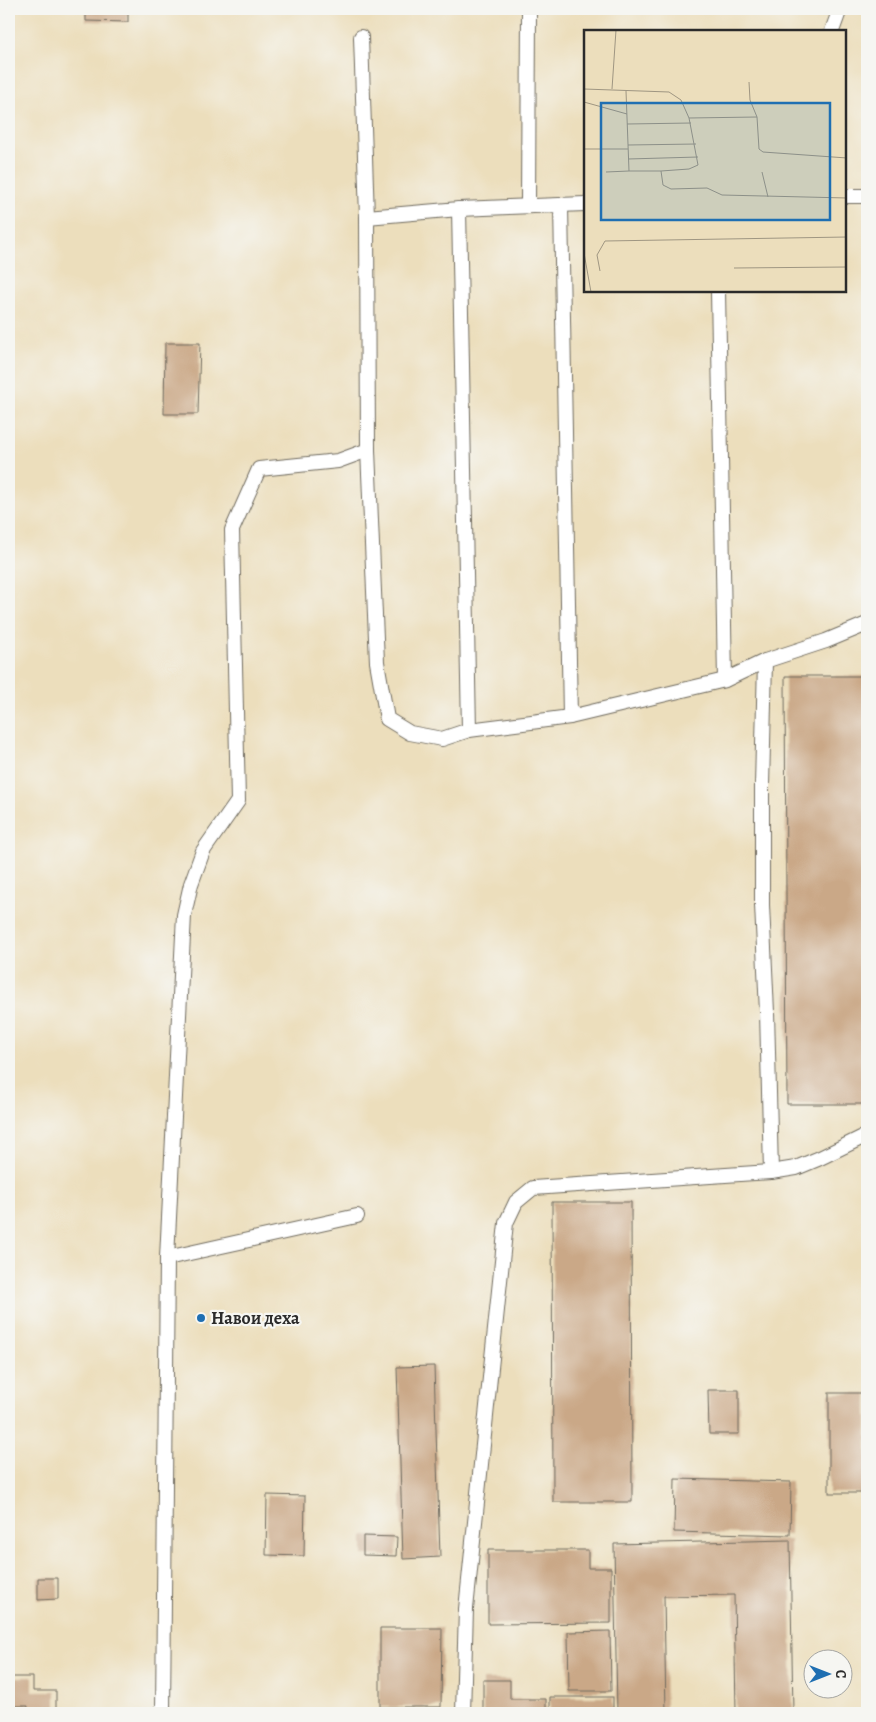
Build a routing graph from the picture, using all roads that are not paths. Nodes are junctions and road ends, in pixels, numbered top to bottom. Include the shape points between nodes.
1 (529, 9) edge
2 (840, 9) edge
3 (832, 30) edge
4 (361, 37) dead end
5 (846, 196) edge
6 (867, 196) edge
7 (584, 204) edge
8 (562, 205) junction
9 (528, 206) junction
10 (459, 209) junction
11 (367, 217) junction
12 (718, 292) edge
13 (368, 450) junction
14 (867, 624) edge
15 (766, 661) junction
16 (725, 680) junction
17 (570, 717) junction
18 (469, 730) junction
19 (867, 1135) edge
20 (771, 1172) junction
21 (357, 1216) dead end
22 (167, 1258) junction
23 (163, 1713) edge
24 (463, 1713) edge

1 - 9 lane
2 - 3 lane
4 - 11 lane
5 - 6 lane
7 - 8 lane
8 - 9 lane
8 - 17 lane
9 - 10 lane
10 - 11 lane
10 - 18 lane
11 - 13 lane
12 - 16 lane
13 - 18 lane via 377,662 387,719 410,733 442,739
13 - 22 lane via 338,461 260,469 232,530 238,801 203,851 184,915
14 - 15 lane
15 - 16 lane
15 - 20 lane via 762,905
16 - 17 lane
17 - 18 lane
19 - 20 lane via 796,1168
20 - 24 lane via 533,1188 516,1202 506,1223 469,1579
21 - 22 lane
22 - 23 lane

